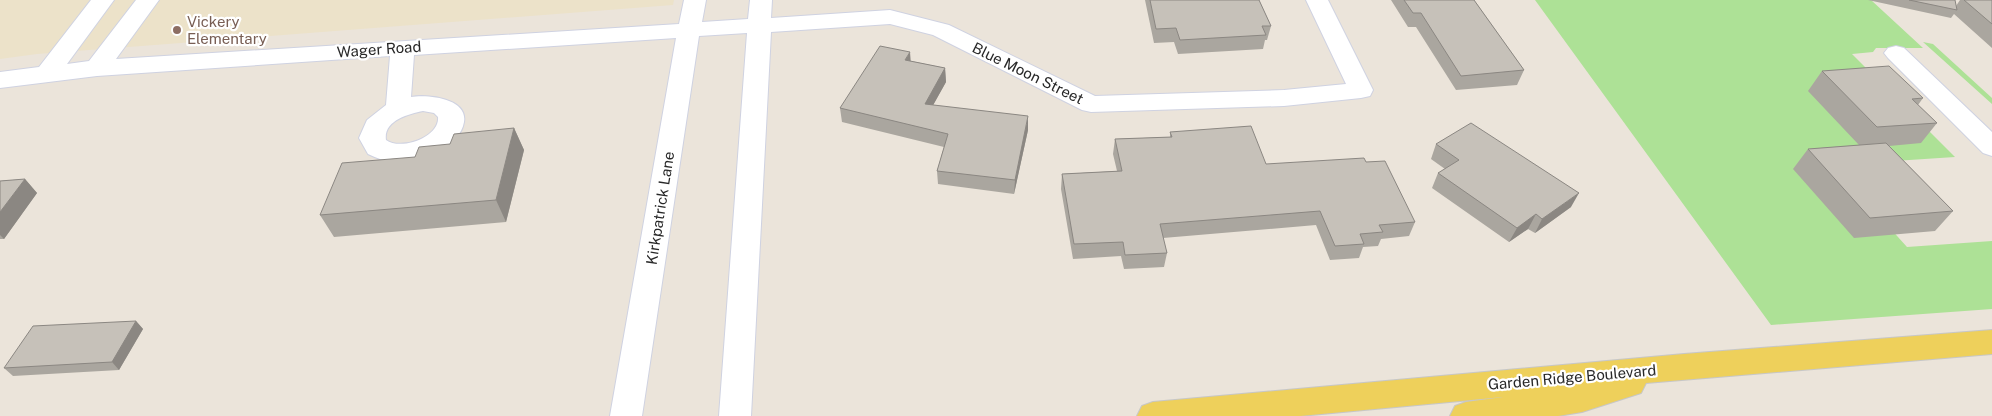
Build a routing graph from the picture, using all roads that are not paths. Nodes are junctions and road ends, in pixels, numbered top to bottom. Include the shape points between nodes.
1 (103, 0) edge
2 (148, 0) edge
3 (695, 0) edge
4 (1317, 0) edge
5 (760, 13) edge
6 (689, 30) junction
7 (403, 48) junction
8 (1896, 53) dead end
9 (97, 68) junction
10 (46, 75) junction
11 (0, 80) edge
12 (398, 109) dead end
13 (1992, 147) edge
14 (1992, 342) edge
15 (1684, 367) junction
16 (626, 416) edge
17 (735, 416) edge
18 (1153, 416) edge
19 (1466, 416) edge

1 - 10 street
2 - 9 street
3 - 6 street, Kirkpatrick Lane
4 - 5 street, Blue Moon Street via 1361,90 1284,98 1091,104 941,30 890,17
5 - 6 street, Wager Road
5 - 17 street
6 - 7 street, Wager Road
6 - 16 street, Kirkpatrick Lane
7 - 9 street, Wager Road
7 - 12 street
8 - 13 street
9 - 10 street, Wager Road
10 - 11 street, Wager Road
14 - 15 main road, Garden Ridge Boulevard
15 - 18 main road, Garden Ridge Boulevard
15 - 19 main road via 1582,399

